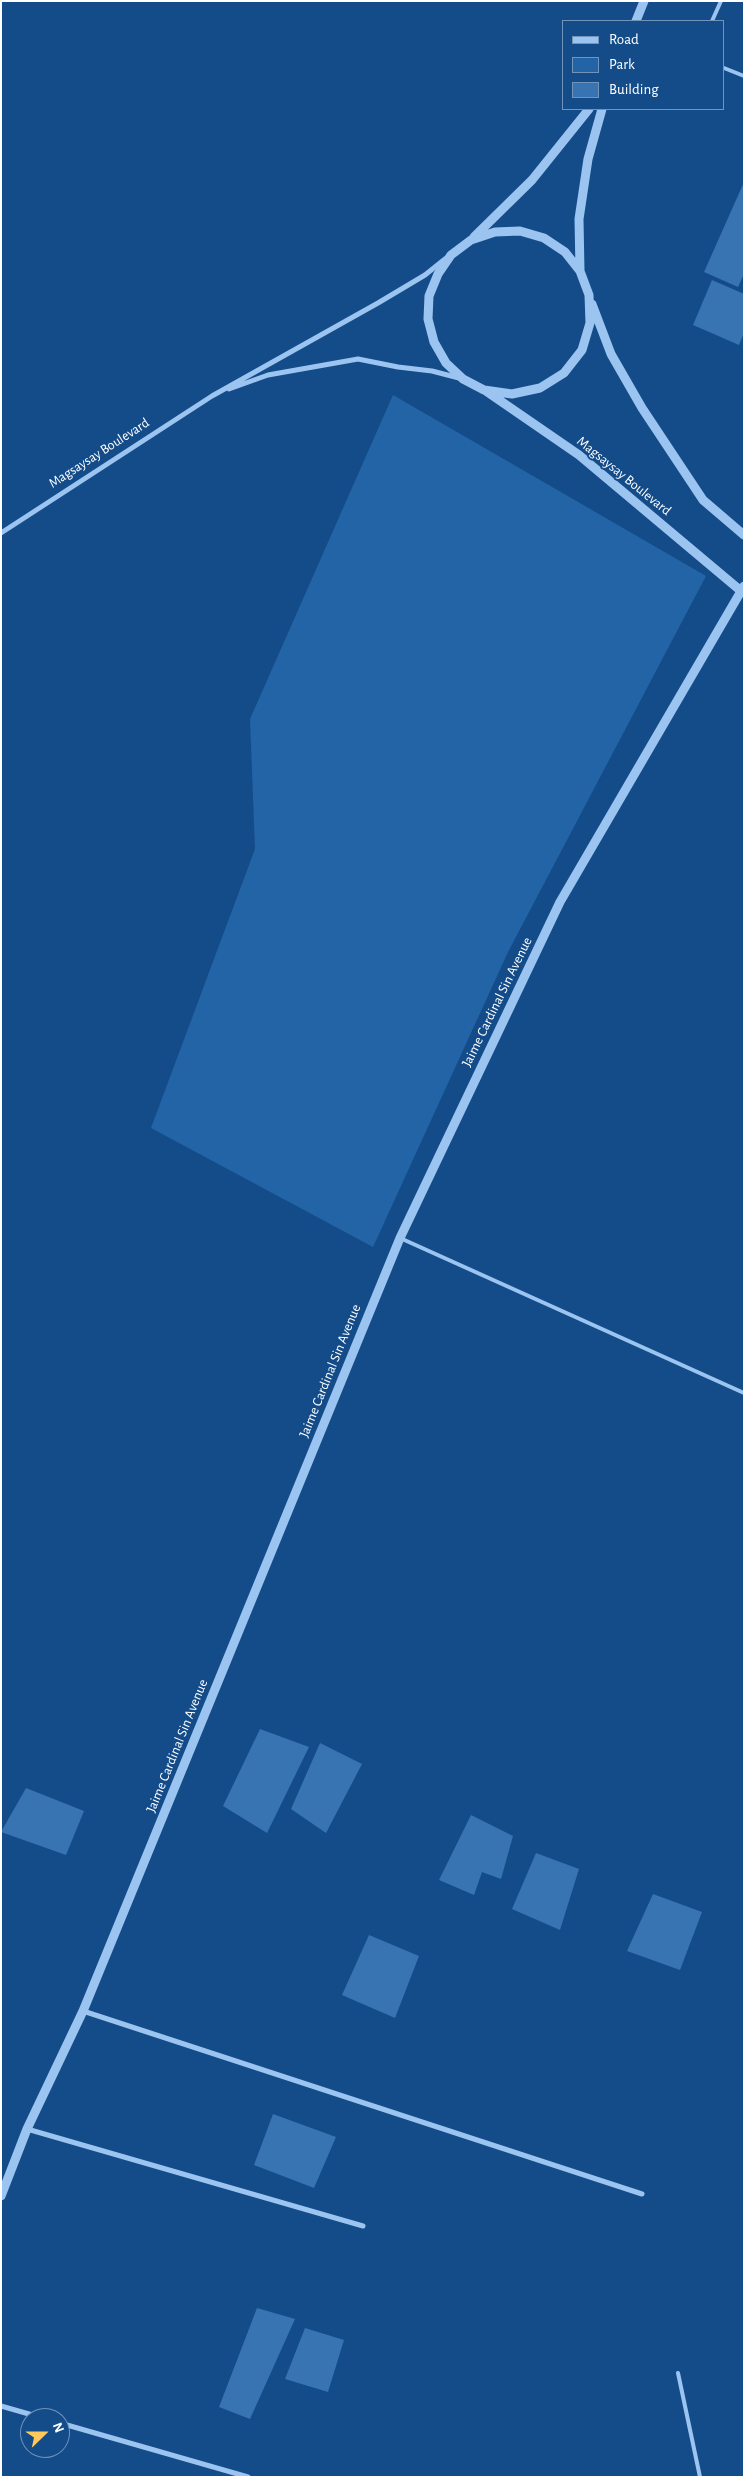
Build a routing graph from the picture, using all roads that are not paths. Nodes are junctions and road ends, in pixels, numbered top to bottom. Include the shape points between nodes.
1 (644, 1) edge
2 (722, 1) edge
3 (636, 20) edge
4 (712, 20) edge
5 (725, 68) edge
6 (744, 76) edge
7 (588, 110) edge
8 (602, 110) edge
9 (471, 240) junction
10 (451, 255) junction
11 (580, 271) junction
12 (589, 295) junction
13 (463, 379) junction
14 (484, 390) junction
15 (212, 396) junction
16 (1, 533) edge
17 (744, 535) edge
18 (742, 588) edge
19 (400, 1238) junction
20 (744, 1393) edge
21 (83, 2011) junction
22 (27, 2129) junction
23 (642, 2194) dead end
24 (1, 2196) edge
25 (363, 2226) dead end
26 (678, 2373) dead end
27 (1, 2406) edge
28 (20, 2411) edge
29 (70, 2426) edge
30 (248, 2477) edge
31 (700, 2477) edge

1 - 3 street
2 - 4 lane
5 - 6 lane
7 - 9 street via 532,180
8 - 11 street via 588,159 578,219
9 - 10 street
9 - 11 street via 495,232 528,233 544,238 565,252
10 - 13 street via 429,296 428,319 434,342 446,363
10 - 15 street, Magsaysay Boulevard via 378,303
11 - 12 street
12 - 14 street via 590,323 585,342 564,373 540,388 512,394
12 - 17 street via 611,354 642,408 703,500
13 - 14 street
13 - 15 street, Magsaysay Boulevard via 358,359 268,375
14 - 18 street, Magsaysay Boulevard via 579,455
15 - 16 street, Magsaysay Boulevard
18 - 19 street, Jaime Cardinal Sin Avenue via 560,902
19 - 20 lane
19 - 21 street, Jaime Cardinal Sin Avenue
21 - 22 street, Jaime Cardinal Sin Avenue
21 - 23 street
22 - 24 street, Jaime Cardinal Sin Avenue
22 - 25 street
26 - 31 lane
27 - 28 street
29 - 30 street

